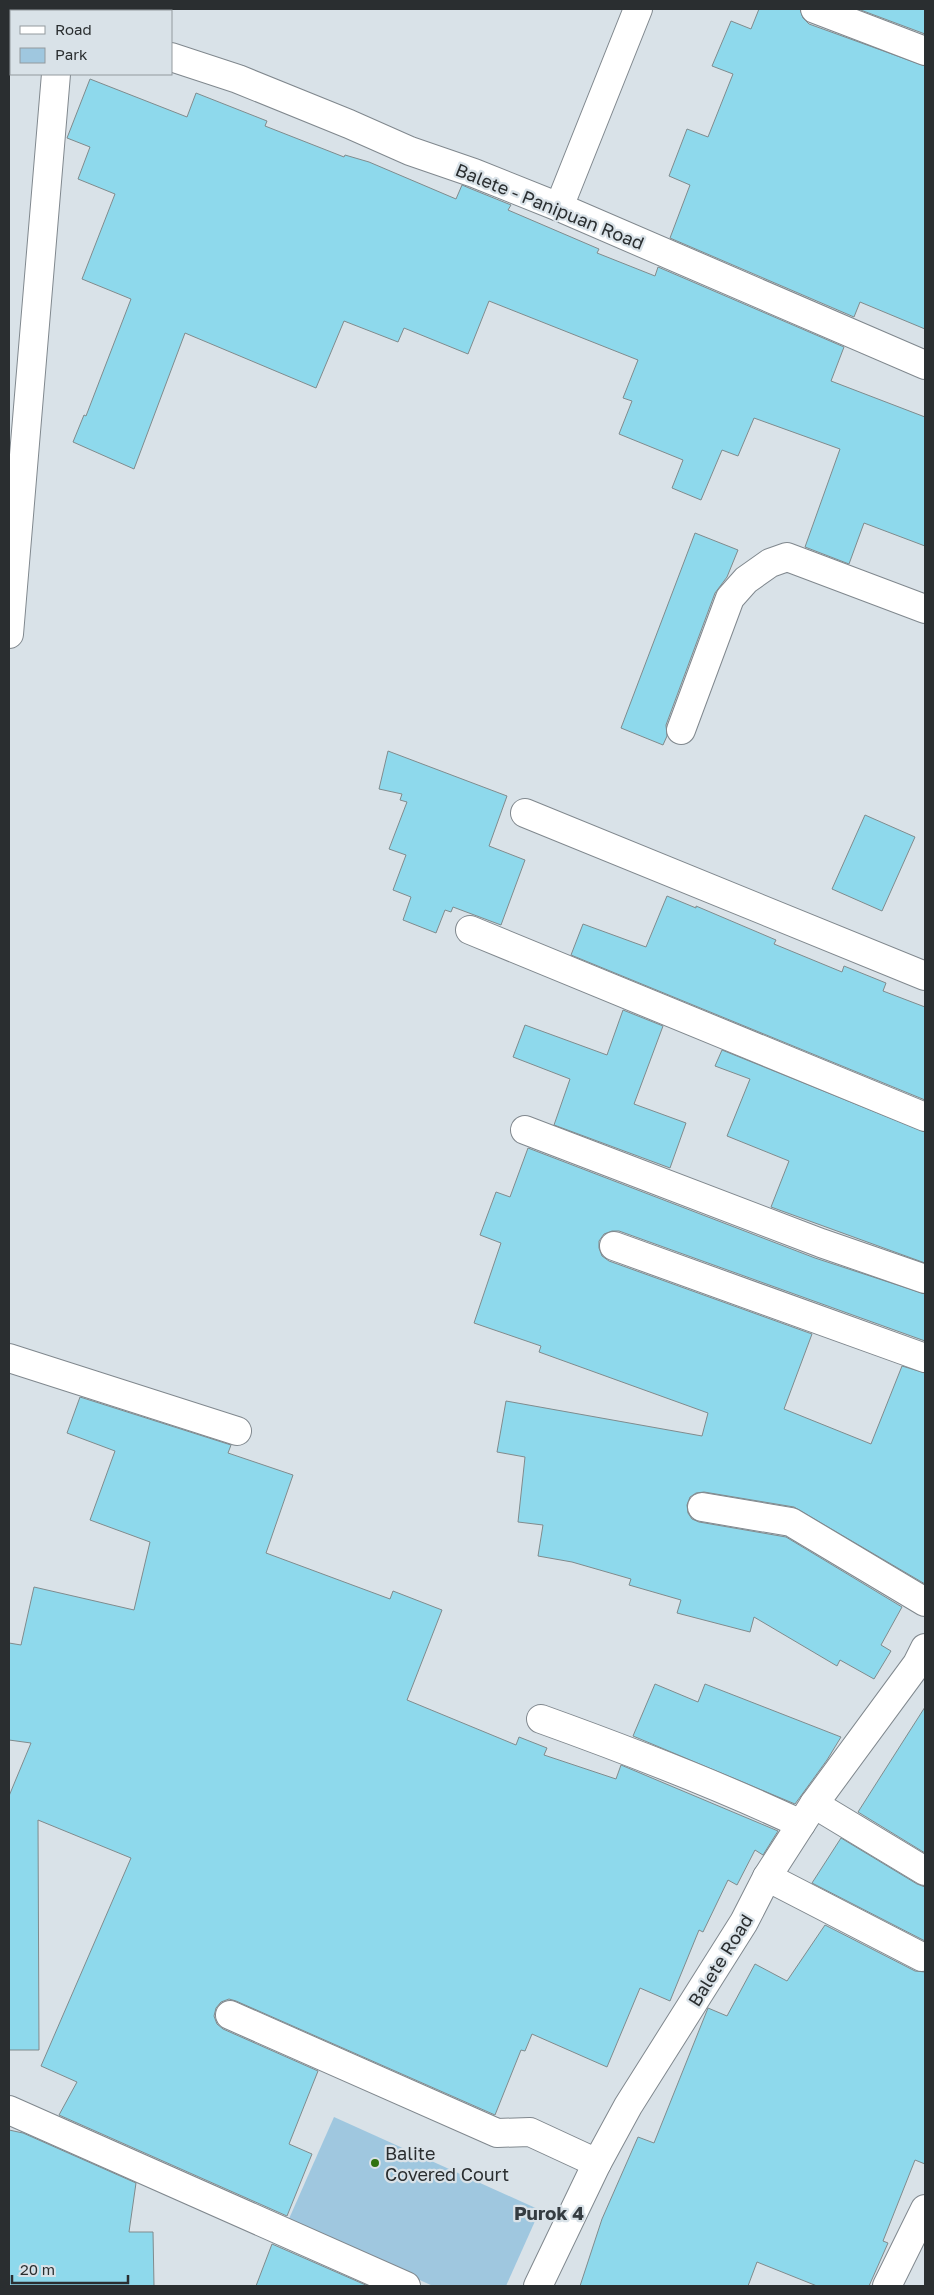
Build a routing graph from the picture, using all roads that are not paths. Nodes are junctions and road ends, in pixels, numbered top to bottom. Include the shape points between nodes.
1 (638, 9) edge
2 (815, 9) edge
3 (925, 52) edge
4 (172, 57) edge
5 (56, 75) edge
6 (559, 207) junction
7 (925, 365) edge
8 (925, 609) edge
9 (9, 634) edge
10 (681, 730) dead end
11 (525, 813) dead end
12 (470, 930) dead end
13 (925, 976) edge
14 (925, 1117) edge
15 (524, 1130) dead end
16 (614, 1246) dead end
17 (925, 1279) edge
18 (9, 1358) edge
19 (925, 1358) edge
20 (237, 1431) dead end
21 (702, 1507) dead end
22 (925, 1602) edge
23 (925, 1648) edge
24 (542, 1719) dead end
25 (808, 1814) junction
26 (925, 1870) edge
27 (767, 1877) junction
28 (922, 1957) dead end
29 (230, 2016) dead end
30 (9, 2110) edge
31 (597, 2163) junction
32 (925, 2209) edge
33 (406, 2286) edge
34 (538, 2286) edge
35 (887, 2286) edge

1 - 6 street
2 - 3 street
4 - 6 street, Balete - Panipuan Road via 238,79 410,151
5 - 9 street
6 - 7 street, Balete - Panipuan Road
8 - 10 street via 787,558 770,562 746,580 730,598
11 - 13 street
12 - 14 street
15 - 17 street
16 - 19 street
18 - 20 street
21 - 22 street via 792,1522
23 - 25 street, Balete Road
24 - 25 street via 741,1796
25 - 26 street
25 - 27 street, Balete Road
27 - 28 street
27 - 31 street, Balete Road via 744,1922 628,2106
29 - 31 street via 497,2133 530,2132
30 - 33 street
31 - 34 street, Balete Road
32 - 35 street

